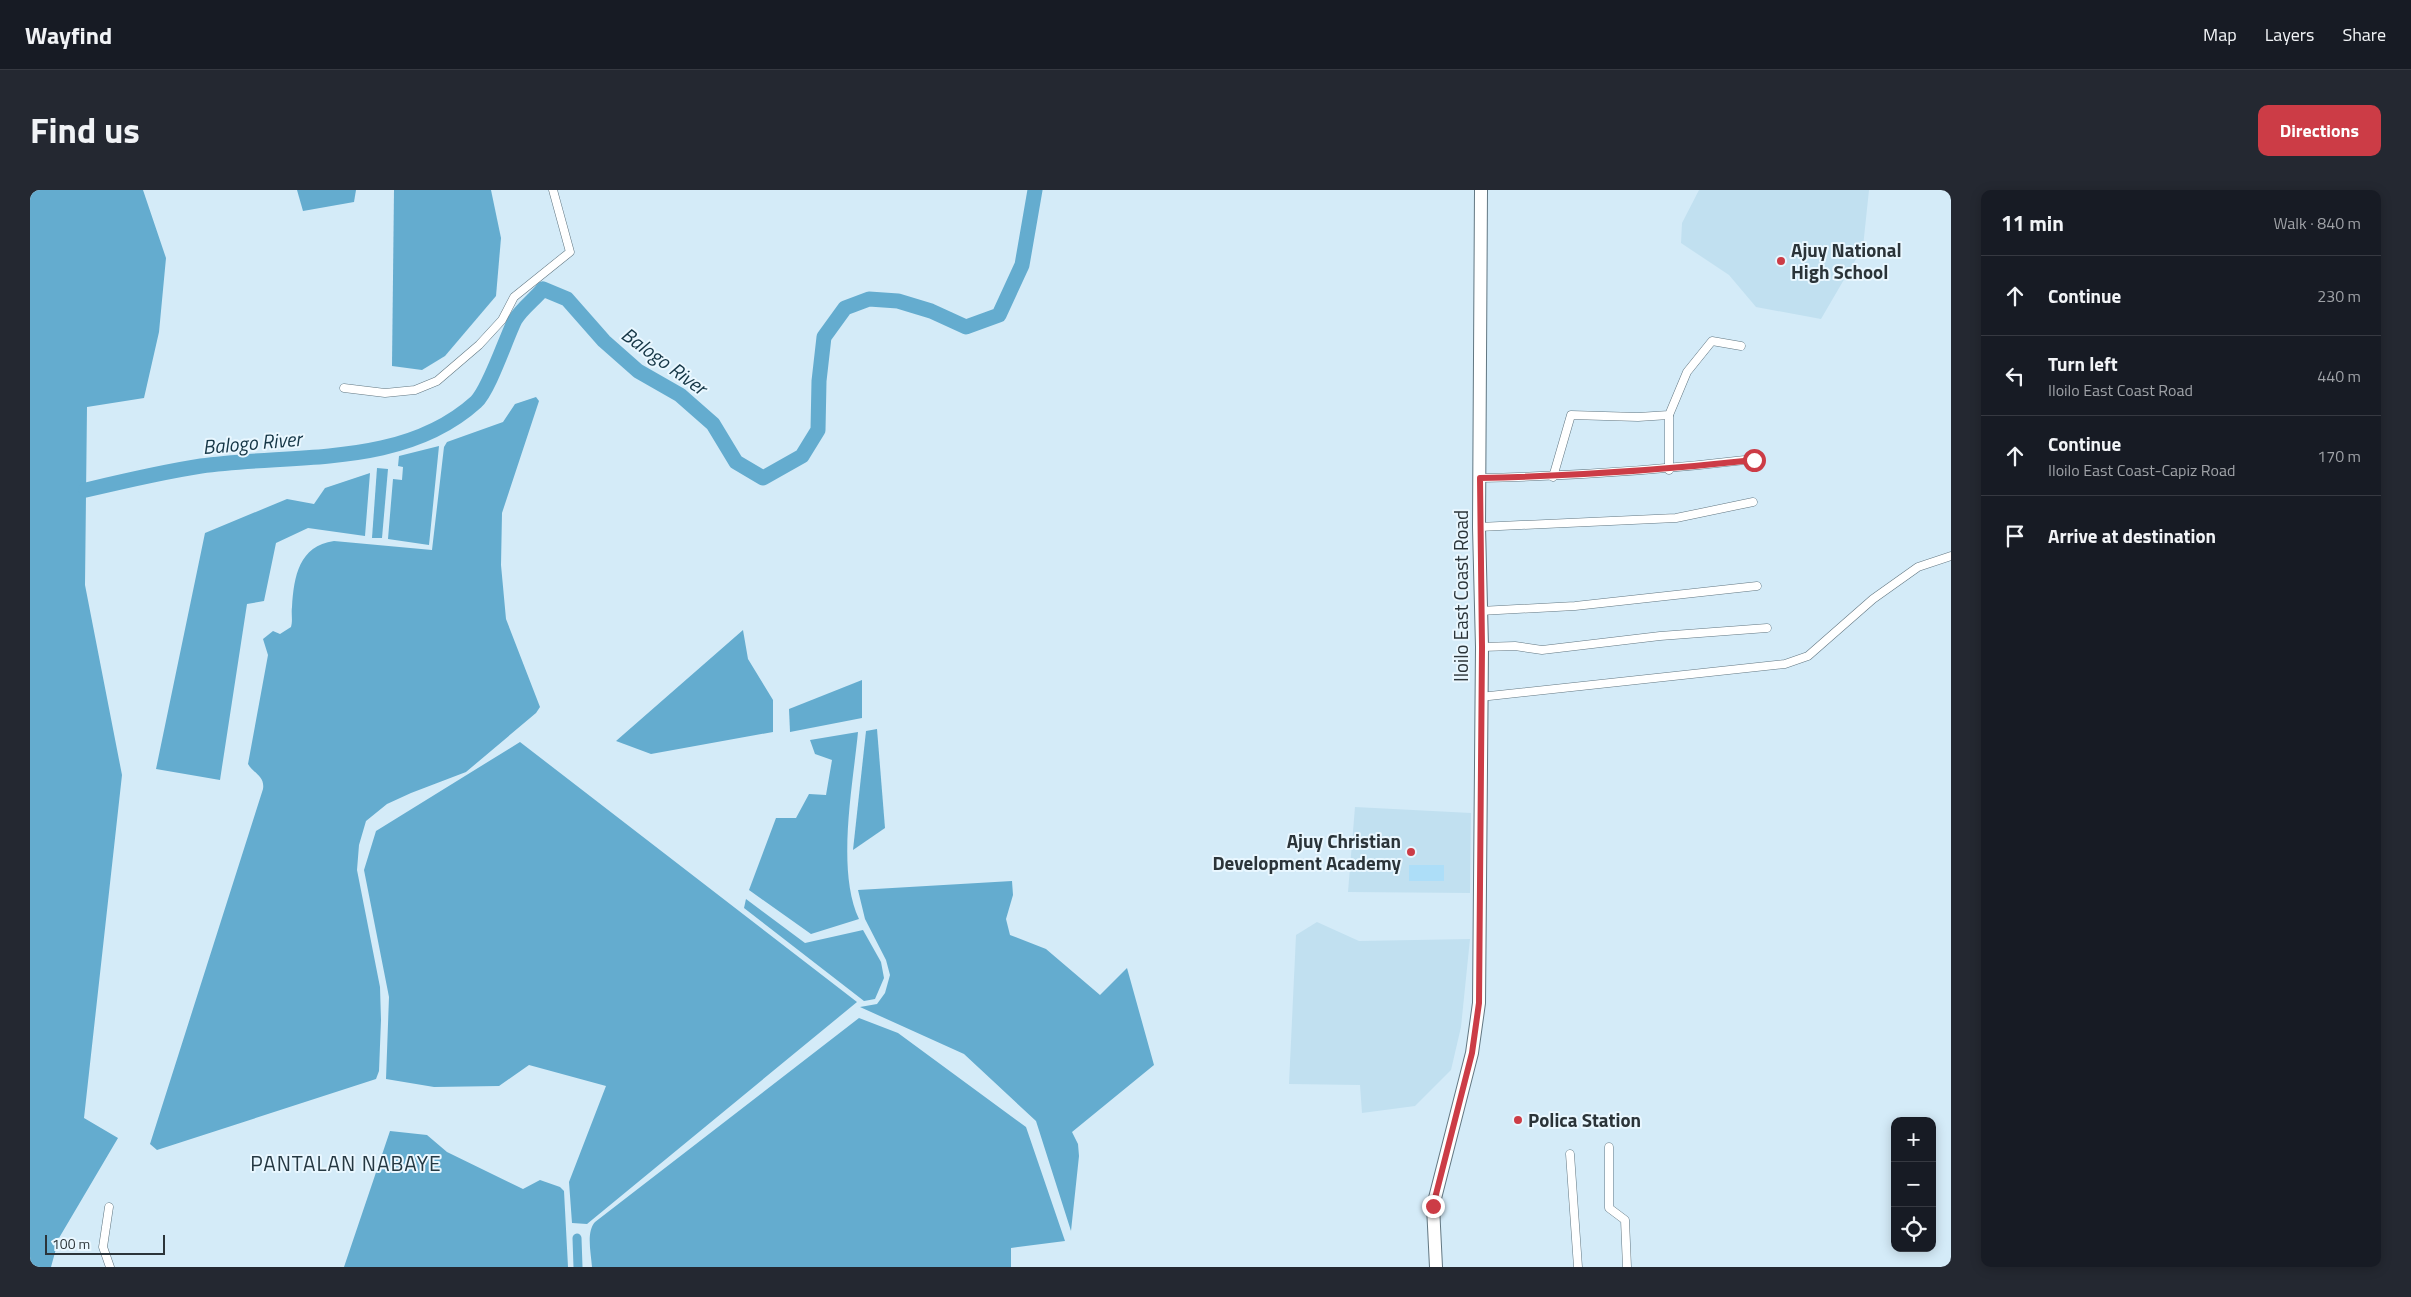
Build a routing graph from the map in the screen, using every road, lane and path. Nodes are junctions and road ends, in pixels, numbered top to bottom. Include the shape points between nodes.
1 (553, 190) edge
2 (1481, 190) edge
3 (1741, 346) dead end
4 (344, 388) dead end
5 (1669, 414) junction
6 (1754, 460) dead end
7 (1669, 470) junction
8 (1553, 477) junction
9 (1480, 478) junction
10 (1753, 502) dead end
11 (1479, 527) junction
12 (1951, 556) edge
13 (1757, 586) dead end
14 (1480, 611) junction
15 (1768, 628) dead end
16 (1482, 647) junction
17 (1480, 696) junction
18 (1609, 1147) dead end
19 (1570, 1154) dead end
20 (109, 1207) dead end
21 (110, 1267) edge
22 (1436, 1267) edge
23 (1578, 1267) edge
24 (1627, 1267) edge

1 - 4 street via 570,252 514,297 502,320 479,345 437,382 416,390 384,393
2 - 9 main road, Iloilo East Coast Road
3 - 5 street via 1712,341 1687,372
5 - 7 street
5 - 8 street via 1638,417 1570,415
6 - 7 street
7 - 8 street
8 - 9 street
9 - 11 main road, Iloilo East Coast Road
10 - 11 street via 1676,518
11 - 14 main road, Iloilo East Coast Road
12 - 17 street via 1918,567 1873,599 1808,656 1785,664
13 - 14 street via 1575,606
14 - 16 main road, Iloilo East Coast Road
15 - 16 street via 1660,636 1542,650 1515,646
16 - 17 main road, Iloilo East Coast Road
17 - 22 main road, Iloilo East Coast Road via 1479,1003 1472,1053 1433,1206
18 - 24 street via 1609,1208 1624,1220
19 - 23 street
20 - 21 street via 103,1247

